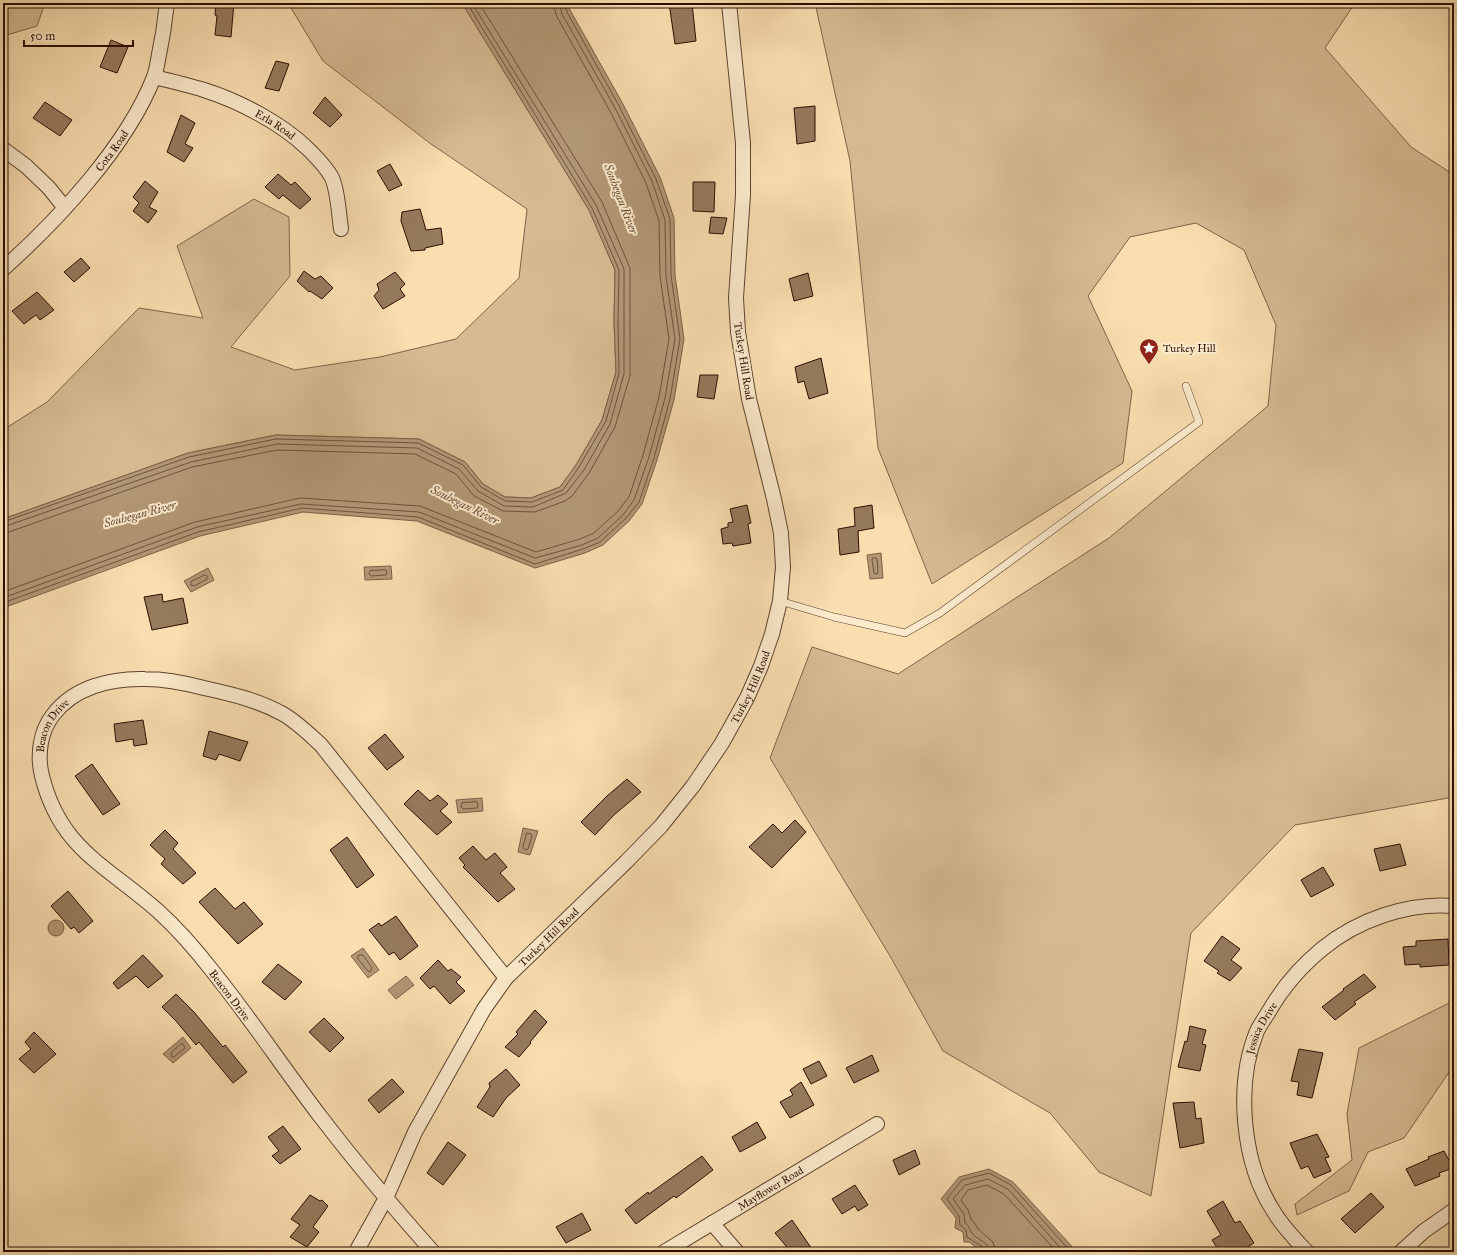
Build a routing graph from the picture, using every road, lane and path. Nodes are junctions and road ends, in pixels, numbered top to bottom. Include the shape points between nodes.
1 (167, 3) edge
2 (729, 3) edge
3 (154, 76) junction
4 (3, 149) edge
5 (65, 208) junction
6 (341, 229) dead end
7 (3, 269) edge
8 (1186, 386) dead end
9 (780, 601) junction
10 (1454, 906) edge
11 (506, 978) junction
12 (877, 1124) dead end
13 (386, 1198) junction
14 (1454, 1210) edge
15 (712, 1223) junction
16 (356, 1252) edge
17 (433, 1252) edge
18 (664, 1252) edge
19 (737, 1252) edge
20 (1307, 1252) edge
21 (1401, 1252) edge

1 - 3 street, Cota Road
2 - 9 street, Turkey Hill Road via 743,143 736,298 738,332 749,399 781,533 783,567
3 - 5 street, Cota Road via 139,109 117,144
3 - 6 street, Erla Road via 205,90 236,102 295,136 320,160 332,179
4 - 5 street via 26,166
5 - 7 street, Cota Road
8 - 9 lane via 1199,422 940,613 905,633 834,617
9 - 11 street, Turkey Hill Road via 772,634 747,698 722,743 693,786 661,826 626,862
10 - 20 street, Jessica Drive via 1405,909 1366,921 1333,940 1304,964 1278,995 1257,1031 1248,1060 1244,1090 1249,1153 1259,1184 1274,1212
11 - 13 street, Turkey Hill Road via 475,1024 415,1132
11 - 13 street, Beacon Drive via 321,745 283,714 235,695 186,684 136,678 88,688 61,705 50,718 39,751 40,769 50,802 66,832 90,857 157,910 182,934 215,973 316,1110
12 - 15 street, Mayflower Road
13 - 16 street, Turkey Hill Road
13 - 17 street, Beacon Drive
14 - 21 street via 1424,1231
15 - 18 street, Mayflower Road
15 - 19 street

